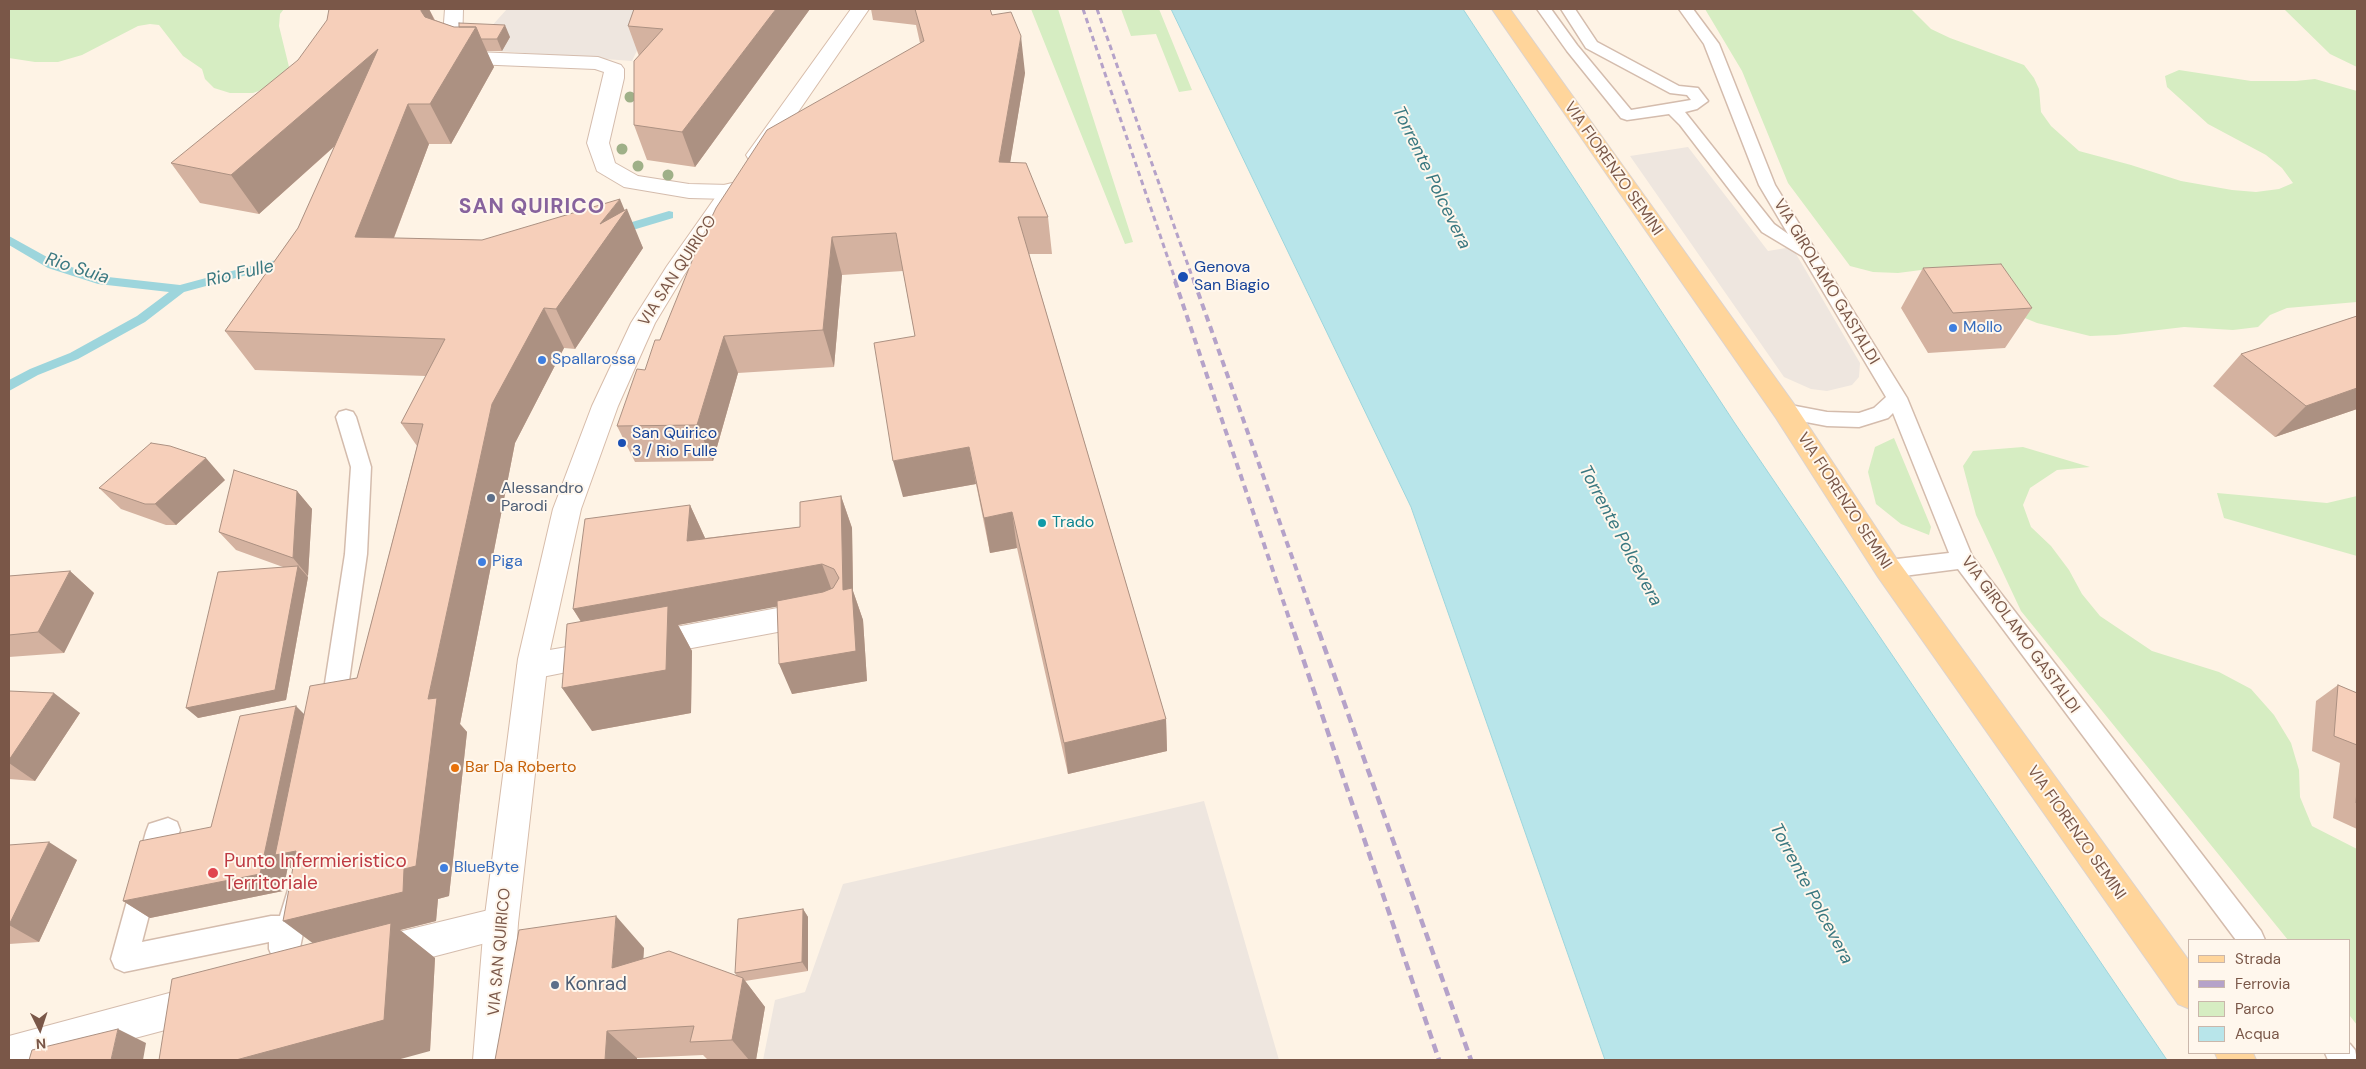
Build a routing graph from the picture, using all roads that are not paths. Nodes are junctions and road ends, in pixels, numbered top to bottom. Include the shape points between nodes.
1 (454, 9) edge
2 (860, 9) edge
3 (1501, 9) edge
4 (1544, 9) edge
5 (1568, 9) edge
6 (1686, 9) edge
7 (1673, 109) junction
8 (739, 179) junction
9 (1808, 252) junction
10 (1897, 398) junction
11 (1785, 411) junction
12 (346, 416) dead end
13 (1963, 560) junction
14 (1888, 569) junction
15 (834, 610) edge
16 (532, 666) junction
17 (330, 726) edge
18 (168, 830) dead end
19 (300, 882) edge
20 (501, 923) junction
21 (2251, 939) edge
22 (354, 960) edge
23 (318, 970) edge
24 (256, 987) junction
25 (2188, 989) edge
26 (9, 1054) edge
27 (491, 1060) edge

1 - 8 main road, VIA SAN QUIRICO via 452,50 473,58 598,63 614,69 598,143 605,166 632,182 689,191
2 - 8 main road, VIA SAN QUIRICO
3 - 11 main road, VIA FIORENZO SEMINI
4 - 7 lane via 1627,114
5 - 7 lane via 1591,44 1676,90 1692,92 1700,101
6 - 9 lane, VIA GIROLAMO GASTALDI via 1710,44 1767,186
7 - 9 lane via 1768,228
8 - 16 main road, VIA SAN QUIRICO via 643,323 605,406 567,509
9 - 10 lane, VIA GIROLAMO GASTALDI
10 - 11 lane via 1881,413 1858,420 1827,419
10 - 13 lane, VIA GIROLAMO GASTALDI
11 - 14 main road, VIA FIORENZO SEMINI
12 - 17 lane via 361,467 356,554
13 - 14 lane
13 - 21 lane, VIA GIROLAMO GASTALDI
14 - 25 main road, VIA FIORENZO SEMINI
15 - 16 main road
16 - 20 main road, VIA SAN QUIRICO
18 - 24 lane via 158,832 124,959 283,929
19 - 24 lane
20 - 22 main road
20 - 27 main road, VIA SAN QUIRICO
23 - 24 main road
24 - 26 main road

